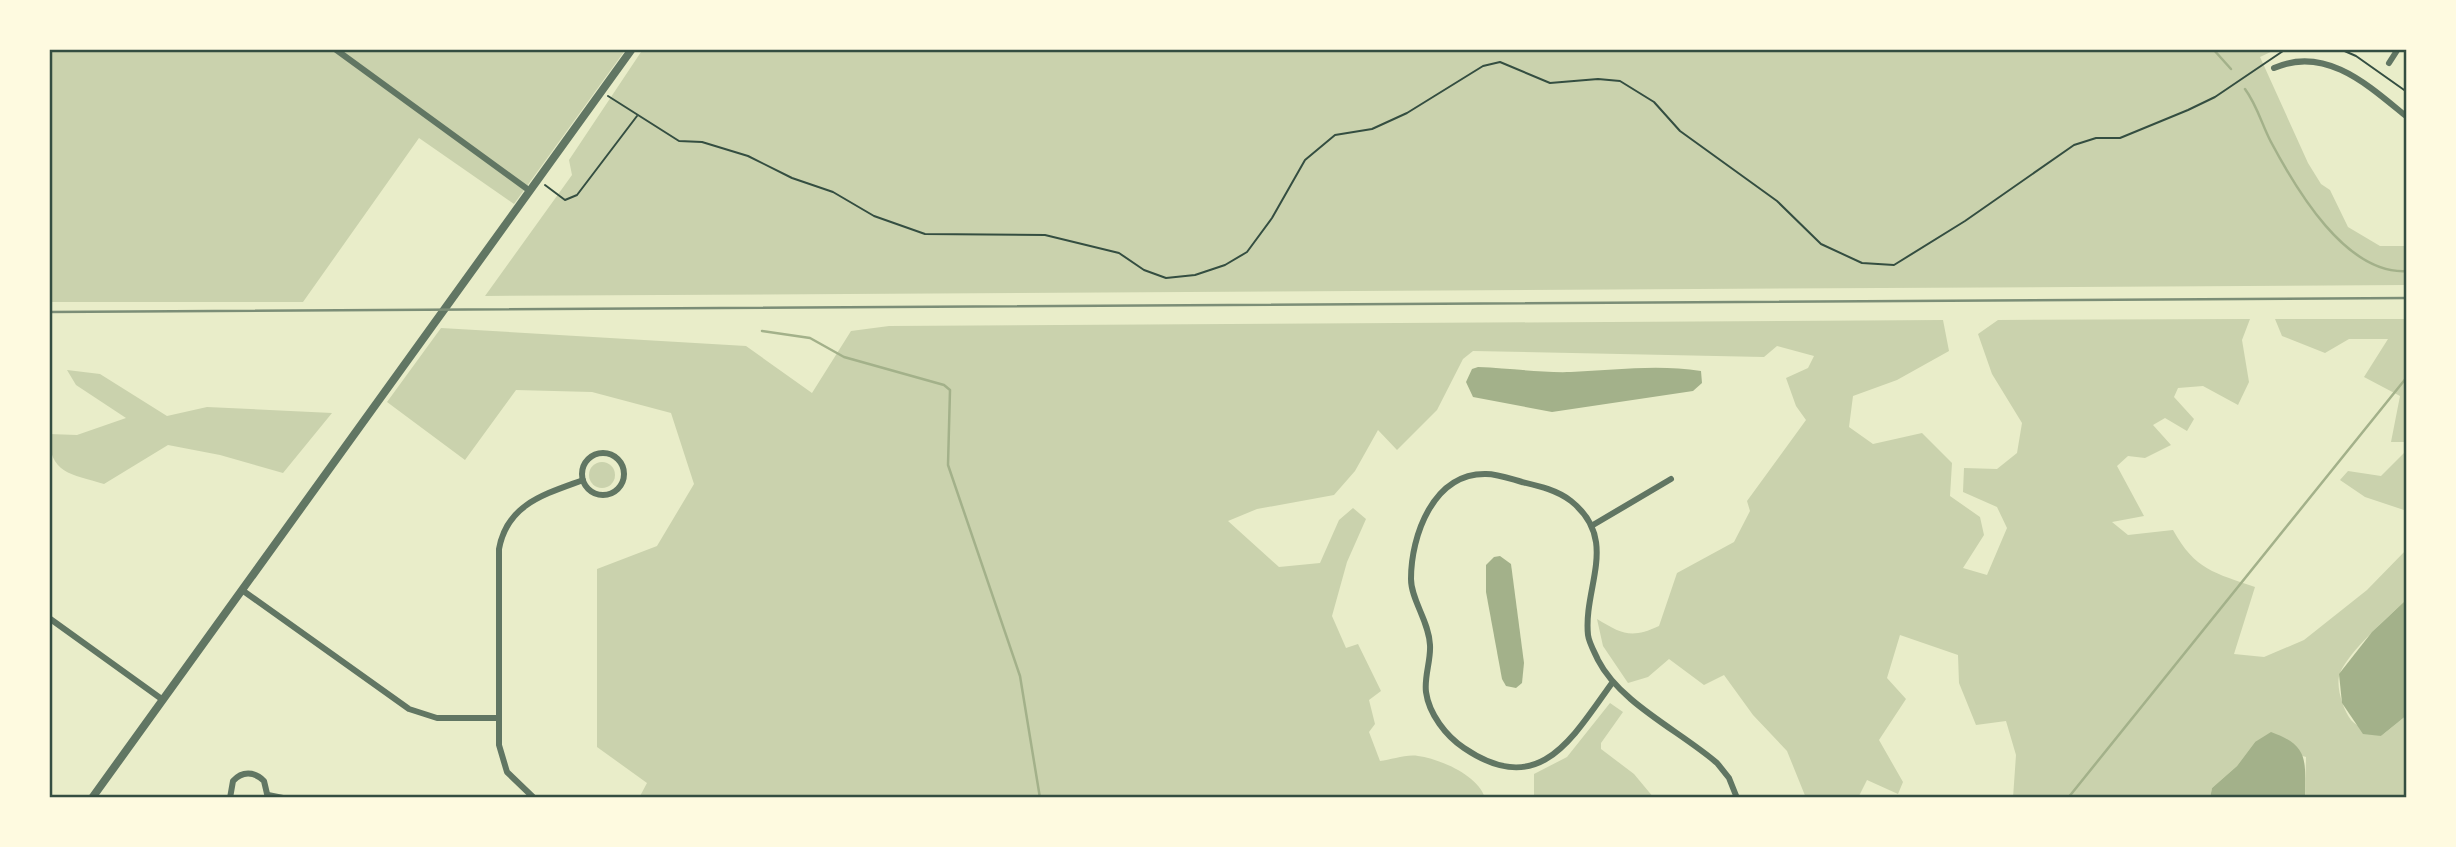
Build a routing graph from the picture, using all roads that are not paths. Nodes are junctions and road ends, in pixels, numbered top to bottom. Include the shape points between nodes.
1 (335, 49) edge
2 (632, 49) edge
3 (2398, 49) edge
4 (2389, 63) dead end
5 (2274, 68) dead end
6 (2407, 117) edge
7 (530, 191) junction
8 (1671, 479) dead end
9 (583, 480) junction
10 (1593, 524) junction
11 (242, 590) junction
12 (49, 618) edge
13 (1612, 683) junction
14 (163, 700) junction
15 (499, 718) junction
16 (268, 797) edge
17 (92, 798) edge
18 (230, 798) edge
19 (283, 798) edge
20 (534, 798) edge
21 (1737, 798) edge

1 - 7 street
2 - 7 street
3 - 4 street
5 - 6 street via 2299,61 2338,67
7 - 11 street
8 - 10 street
9 - 9 street via 593,492 609,494 621,484 623,468 613,456 597,454 585,464
9 - 15 street via 527,503 503,532 499,550
10 - 13 street via 1597,553 1588,636
10 - 13 street via 1557,492 1485,474 1464,478 1447,488 1424,517 1412,589 1428,630 1426,693 1430,707 1458,744 1478,758 1524,769 1546,760 1572,740
11 - 14 street
11 - 15 street via 410,709 437,718
12 - 14 street
13 - 21 street via 1717,764
14 - 17 street
15 - 20 street via 503,763
16 - 18 street via 267,785 260,777 246,774 233,781
16 - 19 street

